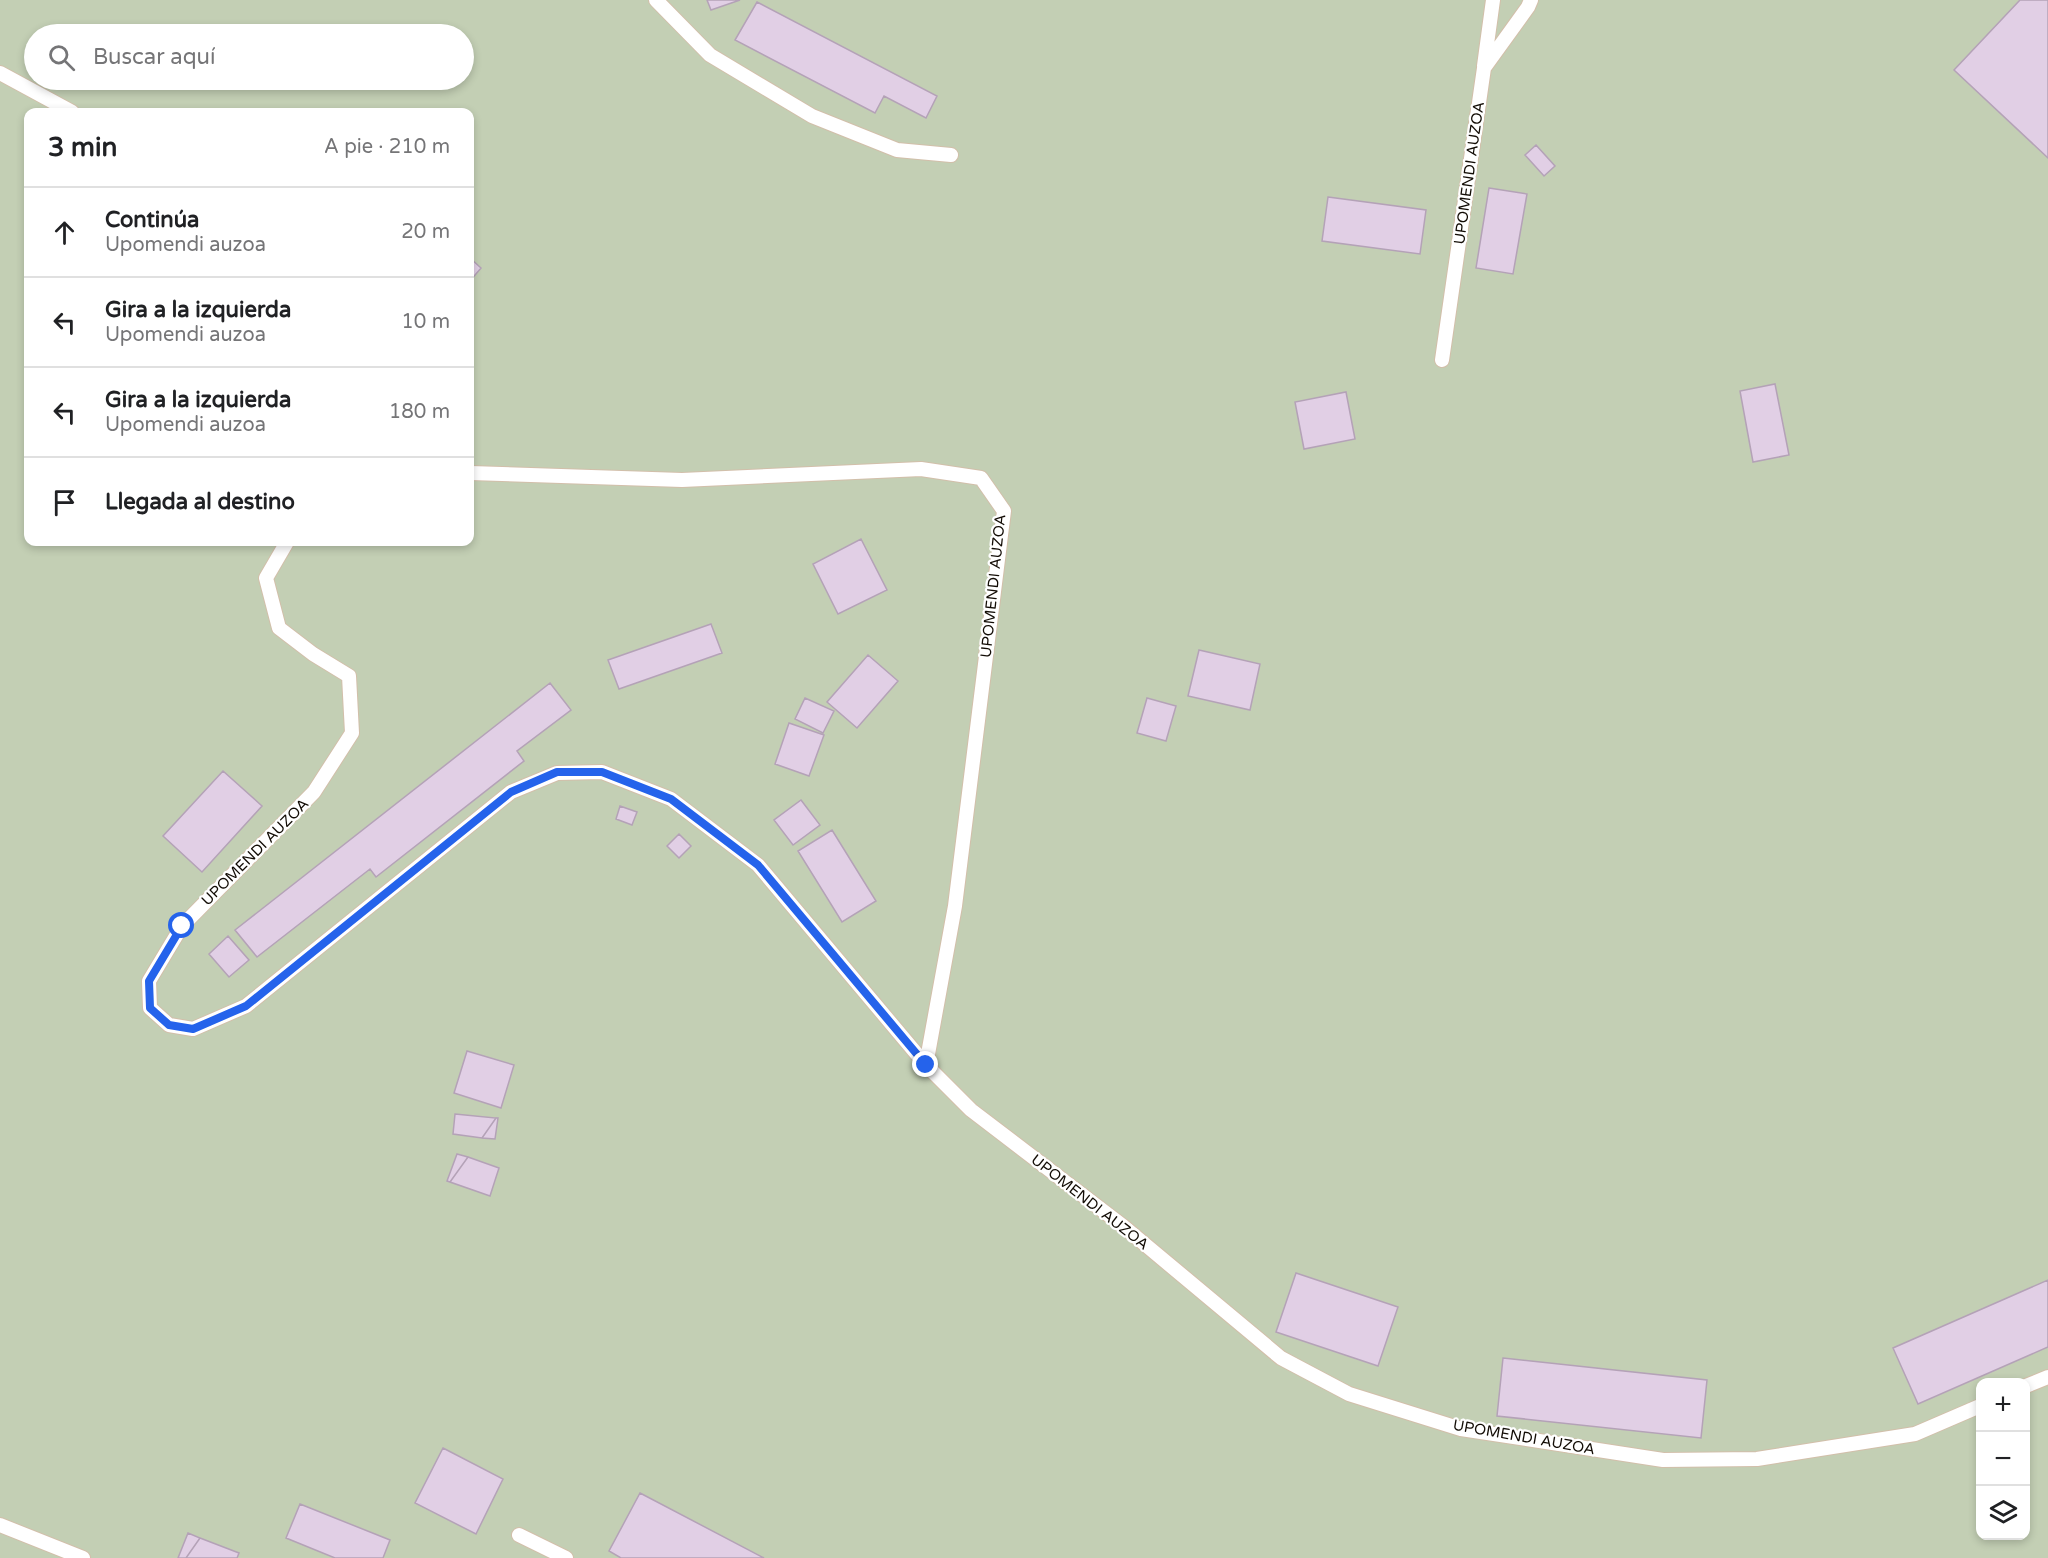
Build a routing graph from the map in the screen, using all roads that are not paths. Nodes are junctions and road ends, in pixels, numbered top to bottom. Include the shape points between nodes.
1 (656, 0) edge
2 (1493, 0) edge
3 (1531, 0) edge
4 (1484, 68) junction
5 (0, 73) edge
6 (24, 86) edge
7 (31, 90) edge
8 (65, 108) edge
9 (951, 155) dead end
10 (1442, 360) dead end
11 (474, 473) edge
12 (285, 546) edge
13 (926, 1065) junction
14 (2048, 1377) edge
15 (2030, 1384) edge
16 (1976, 1408) edge
17 (0, 1525) edge
18 (519, 1535) dead end
19 (83, 1558) edge
20 (567, 1558) edge

1 - 9 lane via 710,55 812,116 897,150
2 - 4 lane
3 - 4 lane, UPOMENDI AUZOA
4 - 10 lane, UPOMENDI AUZOA
5 - 6 lane
7 - 8 lane
11 - 13 lane, UPOMENDI AUZOA via 682,480 921,469 981,478 1004,511 955,906
12 - 13 lane, UPOMENDI AUZOA via 266,578 279,628 349,676 352,733 314,792 182,926 149,981 150,1008 169,1025 193,1029 246,1006 511,792 557,772 602,772 671,799 758,865
13 - 16 lane, UPOMENDI AUZOA via 971,1110 1123,1226 1281,1358 1349,1394 1461,1429 1664,1460 1757,1459 1915,1434
14 - 15 lane
17 - 19 lane
18 - 20 lane

